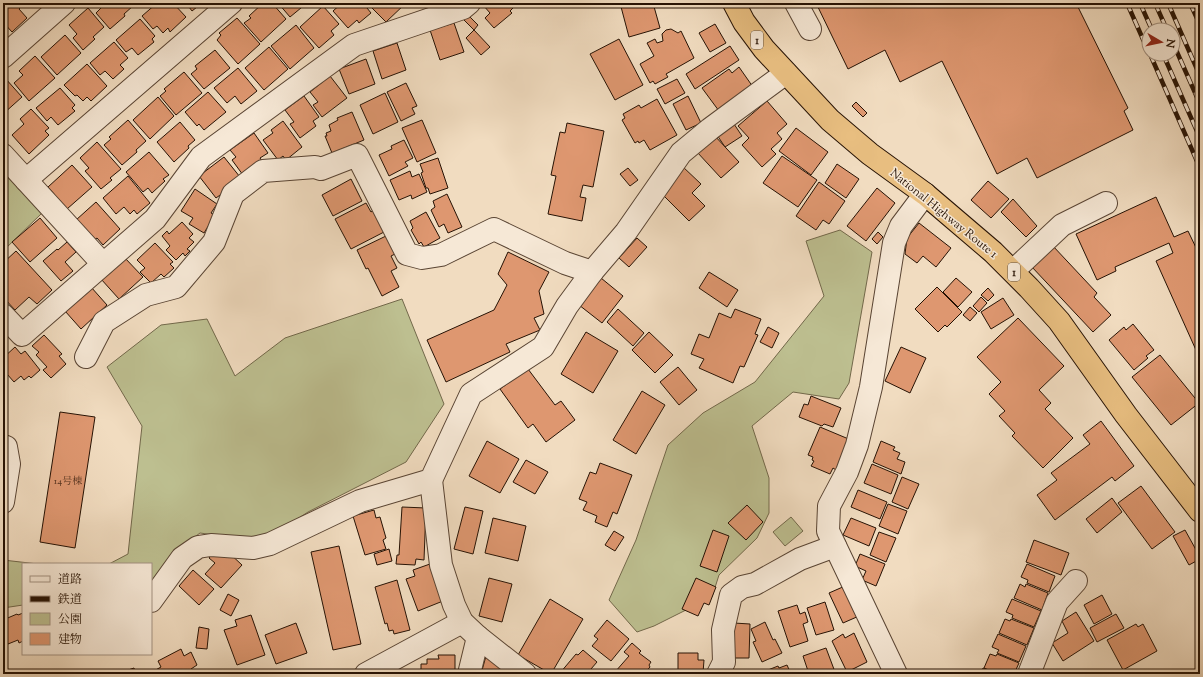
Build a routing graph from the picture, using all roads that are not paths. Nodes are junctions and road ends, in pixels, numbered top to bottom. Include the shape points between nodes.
1 (64, 3) edge
2 (231, 3) edge
3 (734, 3) edge
4 (796, 3) edge
5 (453, 6) edge
6 (810, 29) dead end
7 (3, 57) edge
8 (786, 73) junction
9 (3, 155) edge
10 (26, 180) junction
11 (925, 194) junction
12 (1106, 203) dead end
13 (103, 264) junction
14 (1013, 271) junction
15 (592, 272) junction
16 (3, 315) edge
17 (86, 357) dead end
18 (3, 446) edge
19 (431, 480) junction
20 (3, 502) edge
21 (1200, 511) edge
22 (835, 546) junction
23 (1076, 582) dead end
24 (152, 600) edge
25 (462, 622) junction
26 (478, 637) junction
27 (366, 674) edge
28 (468, 674) edge
29 (526, 674) edge
30 (718, 674) edge
31 (895, 674) edge
32 (1029, 674) edge

1 - 7 street
2 - 10 street
3 - 8 highway, National Highway Route 1 / 1 via 744,22 764,49
4 - 6 street
5 - 13 street via 354,45 201,157 155,219
8 - 11 highway, National Highway Route 1 / 1 via 836,125 870,154
8 - 15 street via 710,129 681,154 626,232
9 - 10 street
10 - 13 street
11 - 14 highway, National Highway Route 1 / 1
11 - 22 street via 901,226 894,243 871,387 857,445 830,506 828,531
12 - 14 street via 1062,225
13 - 16 street via 22,335
14 - 21 highway, National Highway Route 1 / 1 via 1059,321 1126,415
15 - 17 street via 565,263 494,229 441,255 422,258 407,254 357,155 322,169 314,167 263,171 233,194 214,242 176,287 146,295 104,322
15 - 19 street via 567,306 543,347 471,394
18 - 20 street via 6,447 9,464
19 - 24 street via 360,501 270,544 253,548 211,545 198,547 182,558
19 - 25 street via 441,565
22 - 30 street via 800,558 755,584 742,587 732,596 723,630 724,662
22 - 31 street
23 - 32 street via 1057,602
25 - 26 street
25 - 27 street
26 - 28 street
26 - 29 street

